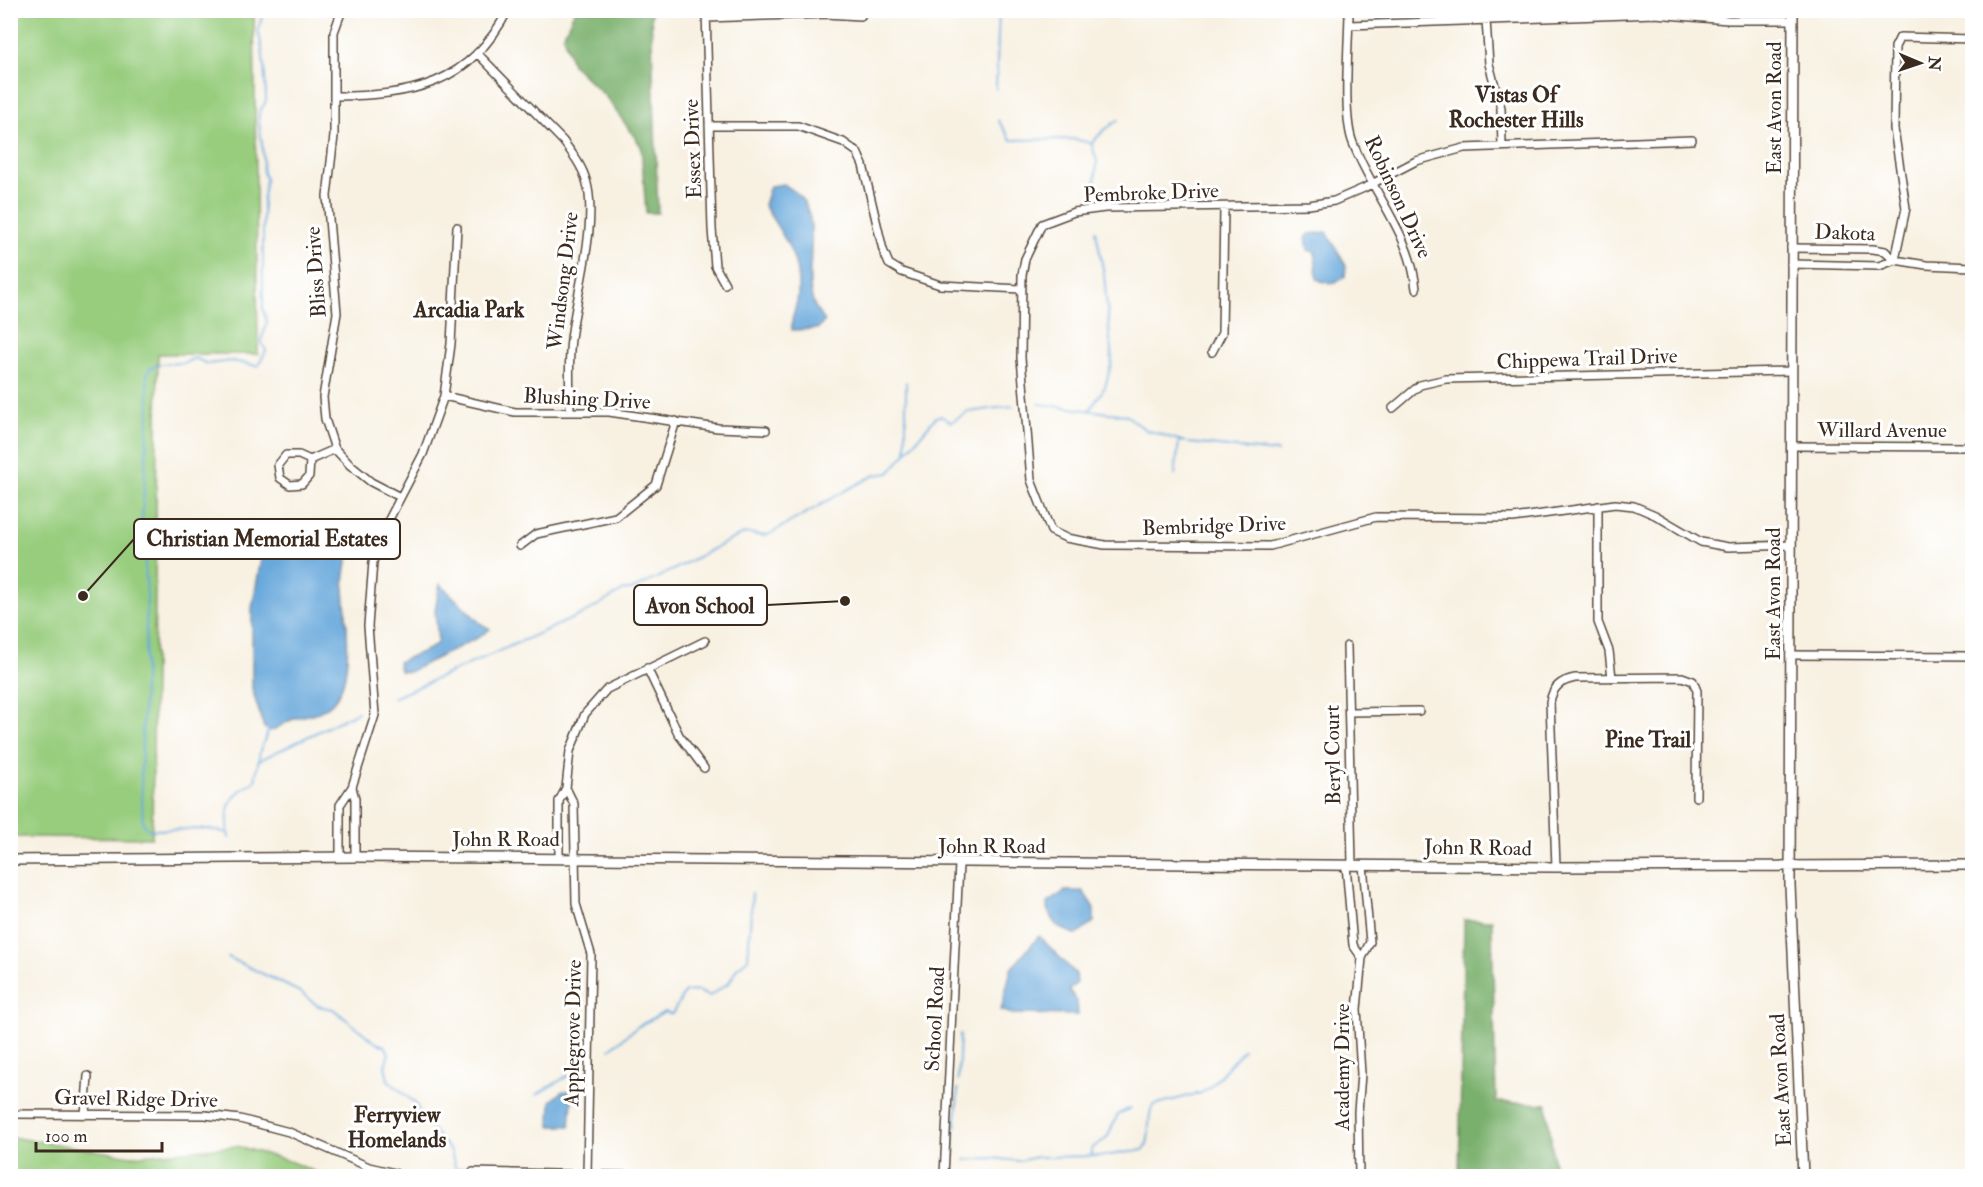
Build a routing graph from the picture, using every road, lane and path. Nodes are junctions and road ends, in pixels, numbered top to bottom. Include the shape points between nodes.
1 (342, 10) edge
2 (508, 10) edge
3 (864, 10) edge
4 (1349, 10) edge
5 (706, 14) edge
6 (1792, 15) edge
7 (1486, 20) junction
8 (1349, 25) junction
9 (1972, 39) edge
10 (477, 53) junction
11 (334, 96) junction
12 (709, 126) junction
13 (1692, 141) dead end
14 (1502, 146) junction
15 (1374, 183) junction
16 (1224, 207) junction
17 (457, 227) dead end
18 (1791, 248) junction
19 (1895, 260) junction
20 (1791, 264) junction
21 (1972, 267) edge
22 (725, 284) dead end
23 (1021, 289) junction
24 (1416, 289) dead end
25 (1212, 352) dead end
26 (1791, 370) junction
27 (444, 396) junction
28 (1393, 408) dead end
29 (570, 412) junction
30 (676, 421) junction
31 (766, 430) dead end
32 (1792, 446) junction
33 (1972, 447) edge
34 (335, 448) junction
35 (310, 459) junction
36 (400, 497) junction
37 (1598, 506) junction
38 (1791, 545) junction
39 (520, 546) dead end
40 (705, 641) dead end
41 (1347, 646) dead end
42 (1790, 655) junction
43 (1972, 656) edge
44 (647, 668) junction
45 (1612, 678) junction
46 (1419, 711) dead end
47 (1349, 712) junction
48 (704, 768) dead end
49 (352, 787) junction
50 (566, 788) junction
51 (1696, 797) dead end
52 (340, 857) junction
53 (355, 857) junction
54 (559, 857) junction
55 (575, 858) junction
56 (10, 860) edge
57 (959, 864) junction
58 (1349, 865) junction
59 (1363, 865) junction
60 (1972, 865) edge
61 (1790, 866) junction
62 (1556, 867) junction
63 (1362, 958) junction
64 (87, 1076) dead end
65 (10, 1114) edge
66 (85, 1115) junction
67 (473, 1172) dead end
68 (395, 1173) dead end
69 (587, 1175) junction
70 (643, 1176) edge
71 (888, 1176) edge
72 (944, 1176) edge
73 (1359, 1176) edge
74 (1803, 1176) edge

1 - 11 street, Bliss Drive via 334,32
2 - 10 street
3 - 5 street via 861,16
4 - 8 street, Robinson Drive
5 - 12 street, Essex Drive
6 - 7 street via 1728,20 1655,14
6 - 18 main road, East Avon Road
7 - 8 street
7 - 14 street via 1489,64 1501,108
8 - 15 street, Robinson Drive via 1348,120 1352,142
9 - 19 street via 1900,37 1895,47 1894,129 1906,208
10 - 11 street via 422,87 396,94
10 - 29 street, Windsong Drive via 563,141 586,179 589,222 570,341
11 - 34 street, Bliss Drive via 327,196 337,313 323,398
12 - 22 street, Essex Drive via 715,266
12 - 23 street via 798,126 843,142 857,152 863,165 889,264 940,285
13 - 14 street, Pembroke Drive
14 - 15 street, Pembroke Drive via 1444,152 1416,161
15 - 16 street, Pembroke Drive via 1334,201 1309,205
15 - 24 street, Robinson Drive via 1407,247
16 - 23 street, Pembroke Drive via 1105,208 1058,217 1042,224 1033,238
16 - 25 street via 1222,333
17 - 27 street
18 - 19 street, Dakota via 1873,249 1885,251
18 - 20 main road, East Avon Road
19 - 20 street, Dakota via 1879,266
19 - 21 street, Dakota
20 - 26 main road, East Avon Road
23 - 37 street, Bembridge Drive via 1021,358 1031,480 1051,531 1066,538 1105,545 1270,546 1376,517 1513,518
26 - 28 street, Chippewa Trail Drive via 1446,380 1420,385
26 - 32 main road, East Avon Road
27 - 29 street, Blushing Drive via 514,412
27 - 36 street via 423,454
29 - 30 street, Blushing Drive via 609,412
30 - 31 street, Blushing Drive
30 - 39 street via 656,485 616,517 536,534
32 - 33 street, Willard Avenue
32 - 38 main road, East Avon Road
34 - 35 street
34 - 36 street, Bliss Drive via 371,482
35 - 35 street via 286,455 278,465 280,478 290,484 302,484 309,476
36 - 49 street via 373,562 368,645 375,715
37 - 38 street, Bembridge Drive via 1634,506 1701,542 1728,547
37 - 45 street via 1598,622 1609,651
38 - 42 main road, East Avon Road
40 - 44 street
41 - 47 street, Beryl Court
42 - 43 street
42 - 61 main road, East Avon Road
44 - 48 street via 679,735
44 - 50 street via 607,689 585,714 570,751
45 - 51 street via 1682,677 1693,681 1697,691
45 - 62 street via 1563,681 1552,691
46 - 47 street
47 - 58 street, Beryl Court
49 - 52 street via 340,805
49 - 53 street
50 - 54 street via 559,801
50 - 55 street, Applegrove Drive via 574,804
52 - 53 main road, John R Road
52 - 56 main road, John R Road
53 - 54 main road, John R Road
54 - 55 main road, John R Road
55 - 57 main road, John R Road
55 - 69 street, Applegrove Drive via 576,904 591,954
57 - 58 main road, John R Road
57 - 72 street, School Road
58 - 59 main road, John R Road
58 - 63 street, Academy Drive via 1353,945
59 - 62 main road, John R Road
59 - 63 street, Academy Drive via 1370,942
60 - 61 main road, John R Road
61 - 62 main road, John R Road
61 - 74 main road, East Avon Road
63 - 73 street, Academy Drive via 1356,1028 1361,1074
64 - 66 street
65 - 66 street, Gravel Ridge Drive
66 - 68 street, Gravel Ridge Drive via 205,1115 240,1119 289,1132 369,1167
67 - 69 street
69 - 70 street
71 - 72 street

